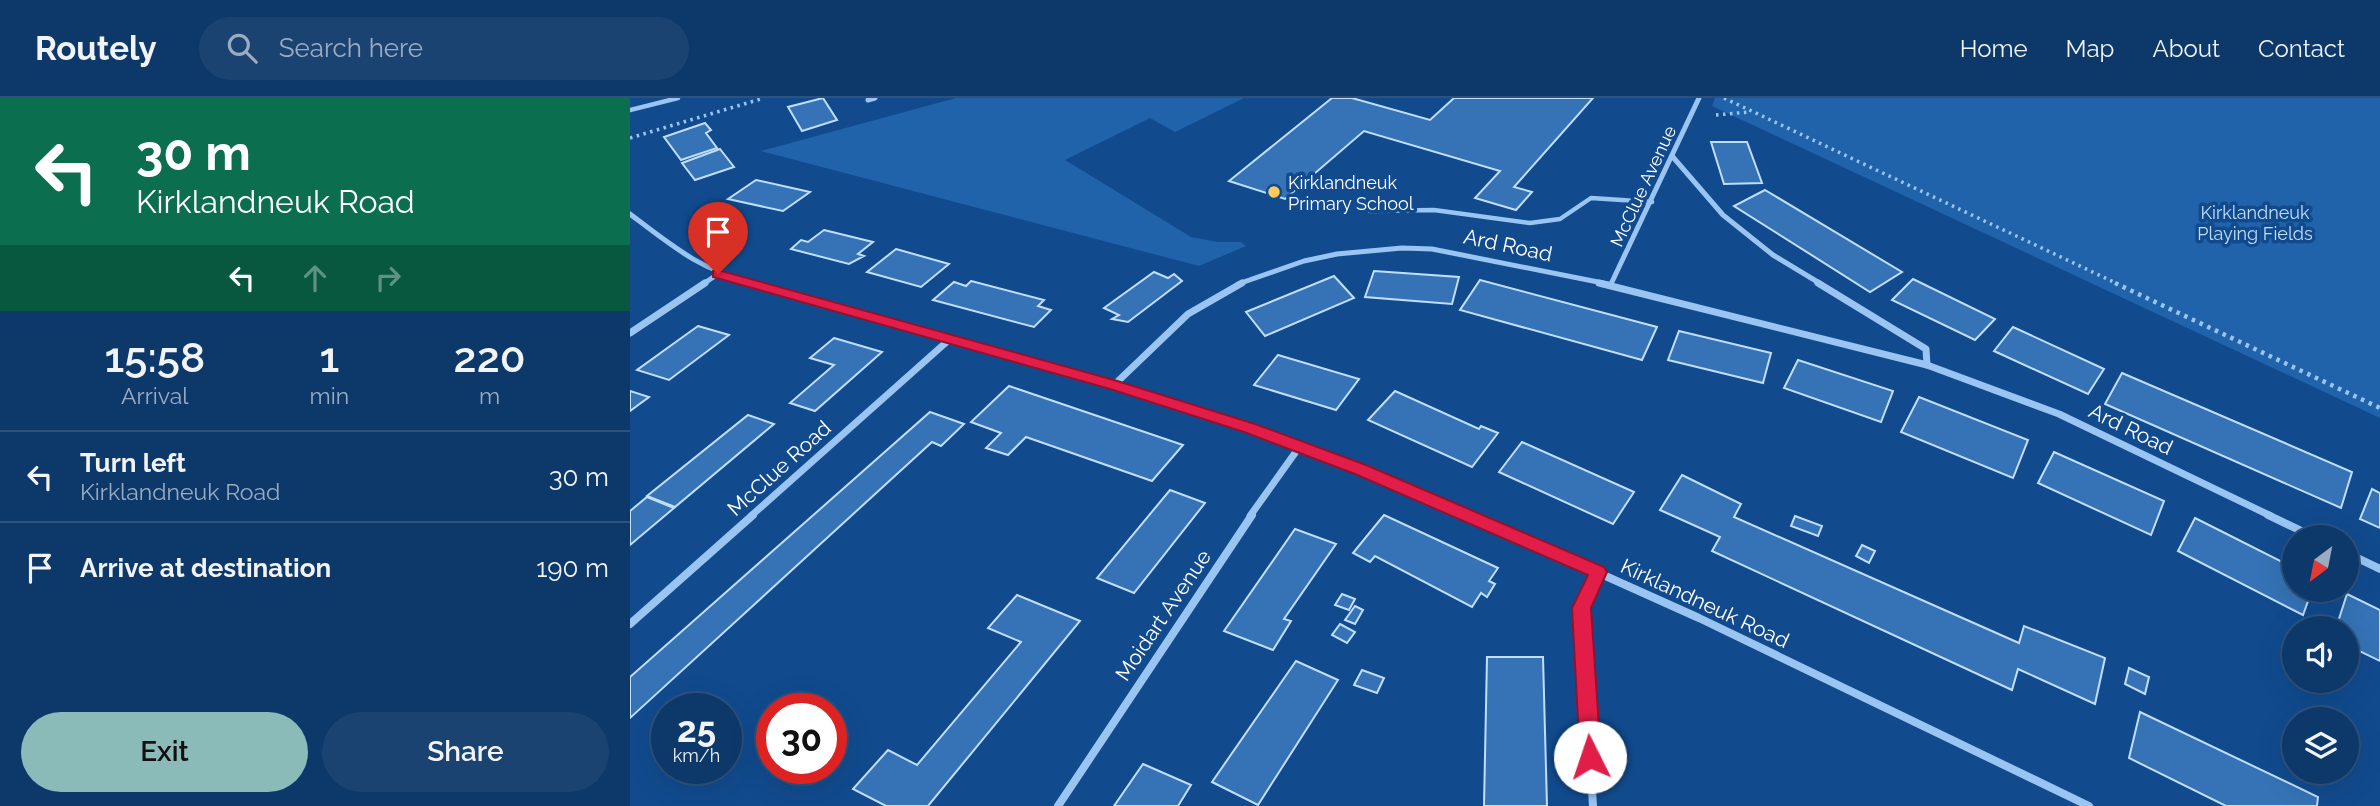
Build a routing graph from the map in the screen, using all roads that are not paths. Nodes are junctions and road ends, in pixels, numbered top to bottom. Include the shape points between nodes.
1 (678, 98) edge
2 (875, 98) edge
3 (1699, 98) edge
4 (868, 100) dead end
5 (630, 110) edge
6 (1672, 156) junction
7 (1652, 202) junction
8 (1370, 211) dead end
9 (630, 214) edge
10 (718, 274) junction
11 (1611, 285) junction
12 (630, 333) edge
13 (951, 338) junction
14 (1927, 365) junction
15 (1114, 385) junction
16 (1300, 446) junction
17 (2289, 525) edge
18 (2359, 559) edge
19 (2380, 569) edge
20 (1598, 572) junction
21 (630, 624) edge
22 (1058, 806) edge
23 (1593, 806) edge
24 (2089, 806) edge

1 - 5 lane
2 - 4 street
3 - 6 street, McClue Avenue
6 - 7 street, McClue Avenue
6 - 14 street via 1723,215 1773,255 1926,349
7 - 8 lane via 1591,198 1560,219 1530,223 1434,210
7 - 11 street, McClue Avenue
9 - 10 street, Kirklandneuk Road via 688,258
10 - 12 street
10 - 13 street, Kirklandneuk Road
11 - 14 street, Ard Road
11 - 15 street, Ard Road via 1432,248 1404,246 1334,254 1292,264 1210,299
13 - 15 street, Kirklandneuk Road
13 - 21 street, McClue Road
14 - 17 street, Ard Road via 2059,414
15 - 16 street, Kirklandneuk Road
16 - 20 street, Kirklandneuk Road
16 - 22 street, Moidart Avenue
18 - 19 street
20 - 23 street via 1581,608
20 - 24 street, Kirklandneuk Road

